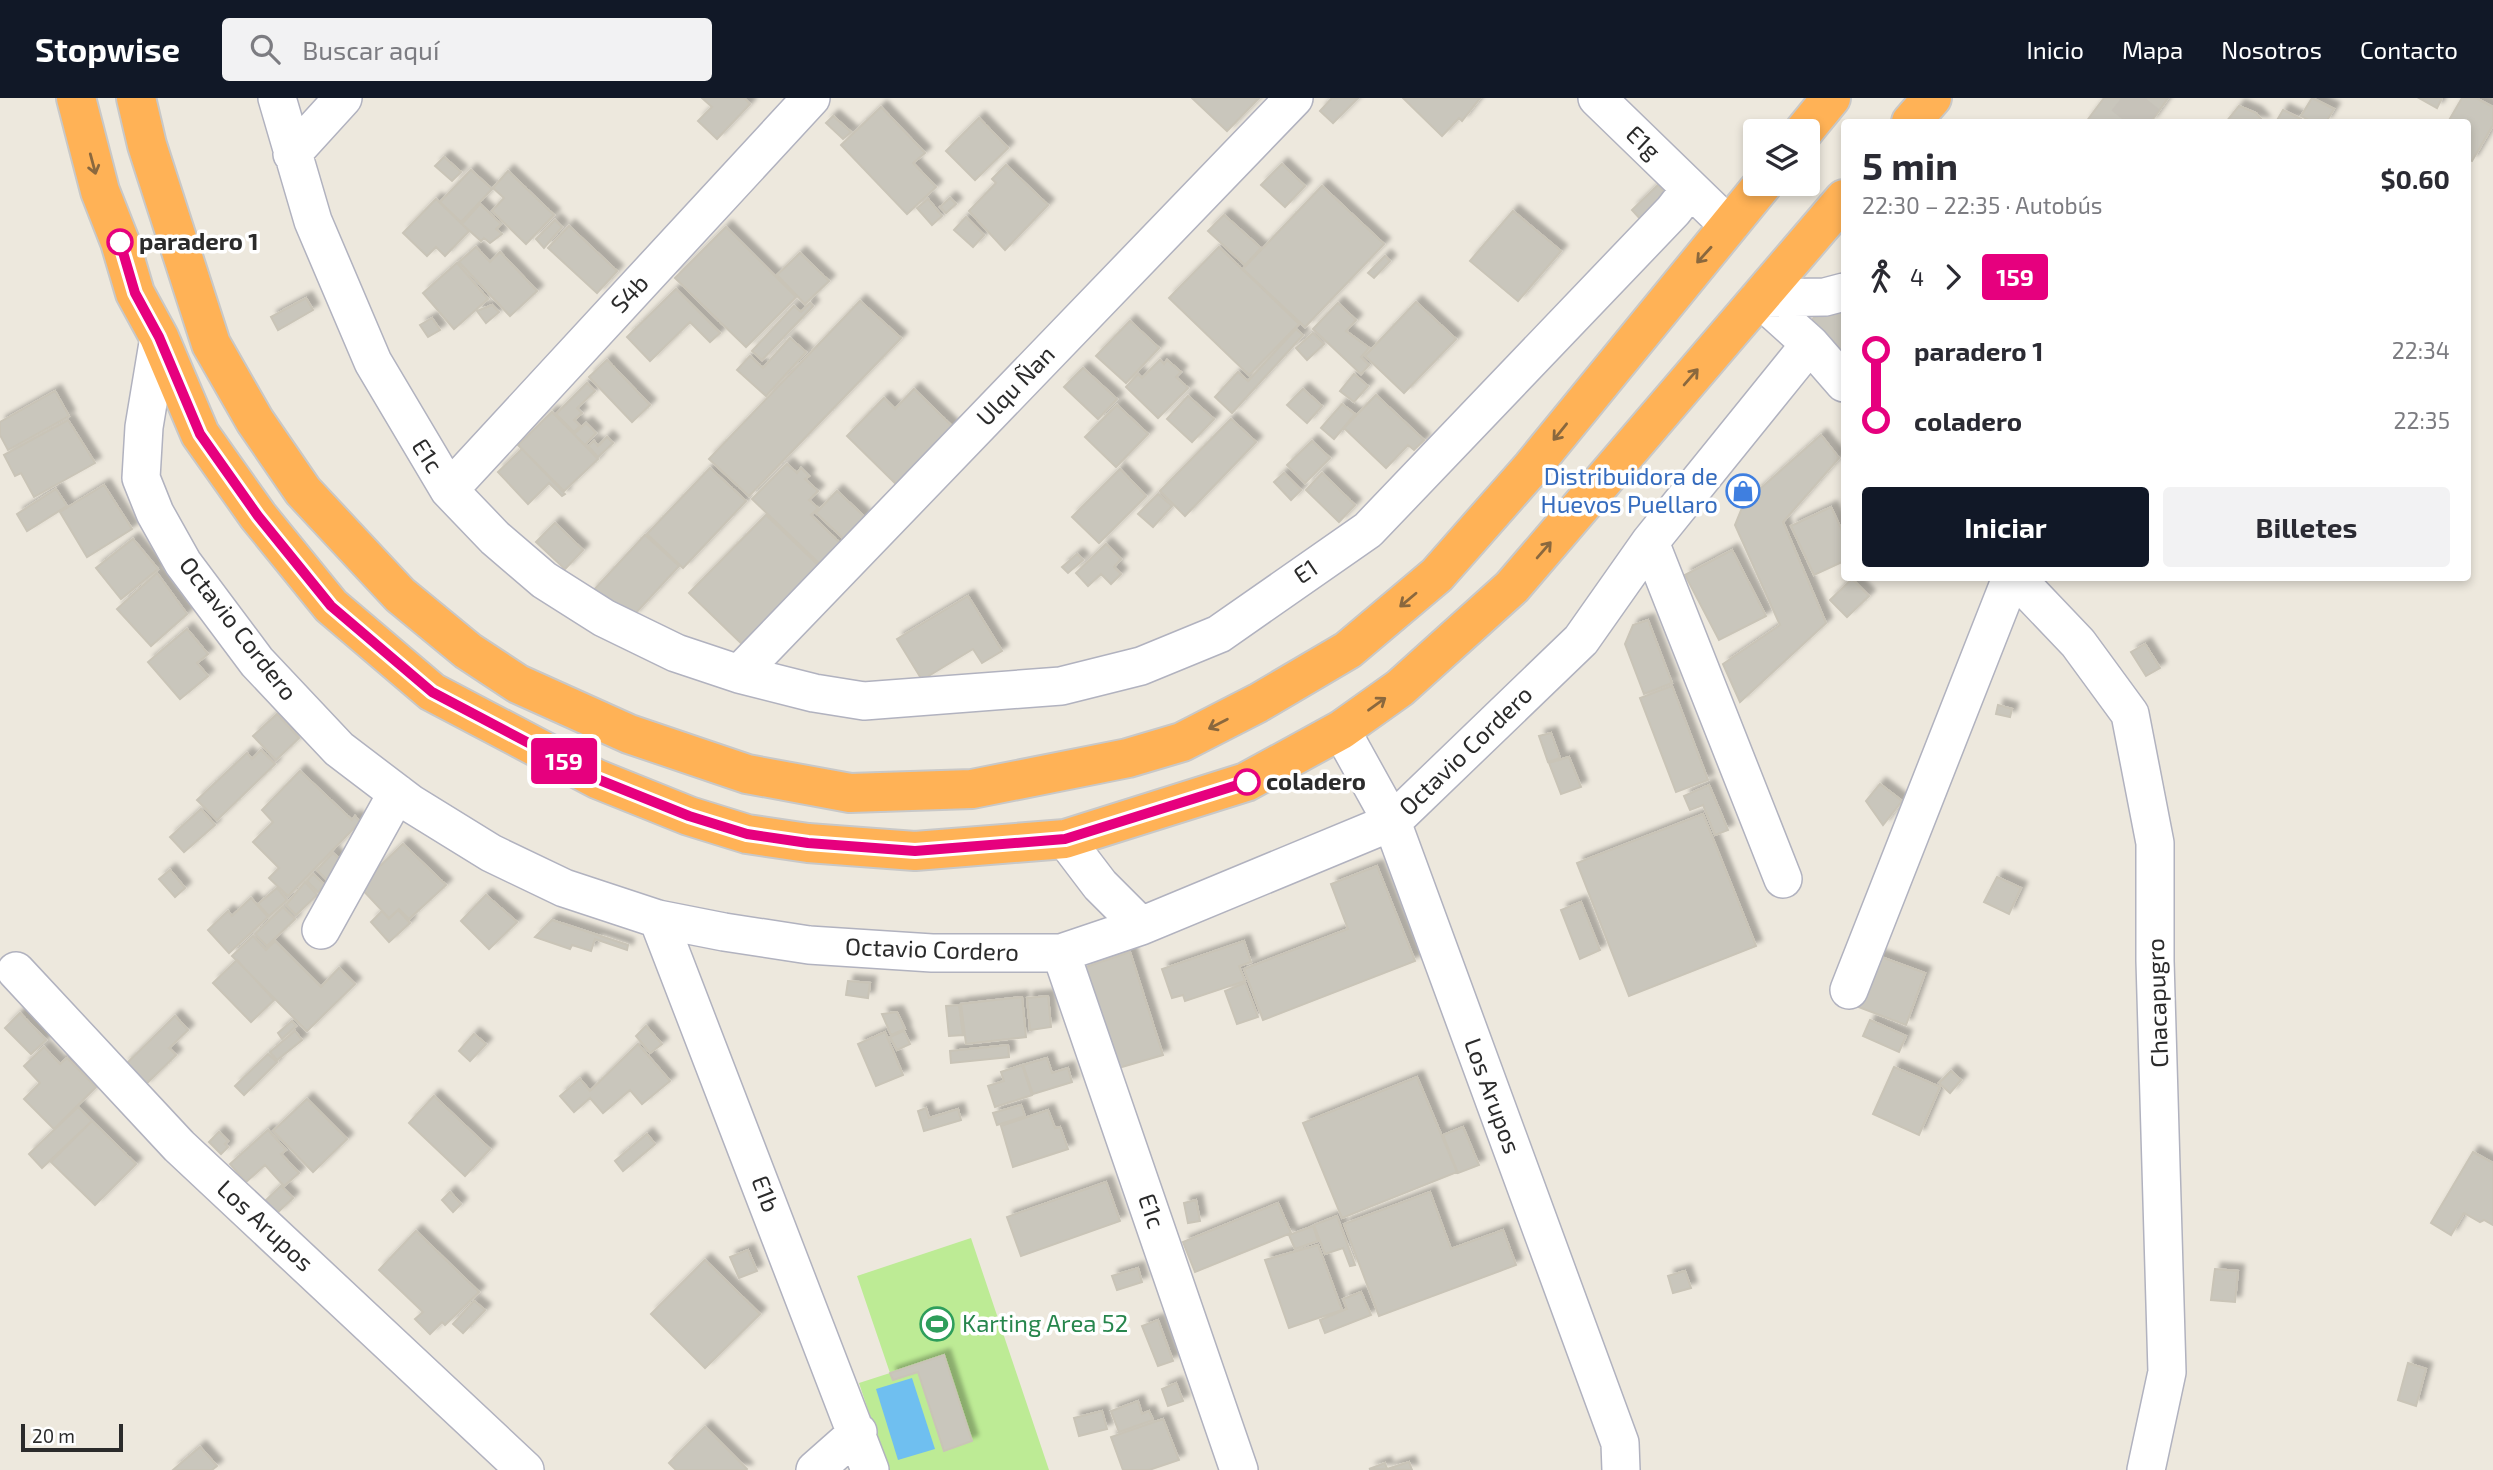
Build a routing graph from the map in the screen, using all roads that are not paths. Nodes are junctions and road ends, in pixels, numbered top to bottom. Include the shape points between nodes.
1 (76, 98) edge
2 (136, 98) edge
3 (277, 98) edge
4 (343, 98) edge
5 (811, 98) edge
6 (1294, 98) edge
7 (1597, 98) edge
8 (1831, 98) edge
9 (1932, 98) edge
10 (1814, 119) edge
11 (1914, 119) edge
12 (292, 154) junction
13 (1690, 189) junction
14 (1754, 196) edge
15 (1841, 202) edge
16 (1730, 226) junction
17 (1841, 293) edge
18 (1759, 298) junction
19 (159, 337) junction
20 (1810, 344) junction
21 (1841, 380) edge
22 (449, 490) junction
23 (1650, 542) junction
24 (2010, 581) edge
25 (2020, 581) edge
26 (739, 674) junction
27 (1341, 730) junction
28 (397, 793) junction
29 (1392, 822) junction
30 (1065, 839) junction
31 (1783, 879) dead end
32 (658, 919) junction
33 (1141, 926) junction
34 (321, 930) dead end
35 (1061, 953) junction
36 (16, 971) dead end
37 (1849, 990) dead end
38 (858, 1432) junction
39 (525, 1470) edge
40 (815, 1470) edge
41 (870, 1470) edge
42 (1239, 1470) edge
43 (1621, 1470) edge
44 (2146, 1470) edge

1 -> 19 highway via 100,191 135,293
16 -> 2 highway via 1437,575 1348,650 1182,742 1128,758 972,789 850,793 747,774 629,734 518,684 468,651 400,595 303,491 254,421 211,344
3 - 12 street, E1c
4 - 12 street
5 - 22 street, S4b
6 - 26 street, Ulqu Ñan
7 - 13 street, E1g
8 - 10 highway
9 - 11 highway
12 - 22 street, E1c via 313,221 362,339
13 - 16 street
13 - 26 street, E1 via 1368,530 1219,634 1141,666 1061,686 991,693 864,701
14 - 16 highway
15 - 18 highway
17 - 18 street
18 - 20 street
27 -> 18 highway via 1400,688 1512,587
19 - 28 street, Octavio Cordero via 141,478 155,513 183,563 257,662 339,749
19 - 30 highway via 200,434 258,516 331,606 432,692 597,779 747,834 915,851
20 - 21 street
20 - 23 street, Octavio Cordero
22 - 26 street, E1c via 524,563 584,606 676,653
23 - 29 street, Octavio Cordero via 1581,640
23 - 31 street
24 - 37 street
25 - 44 street, Chacapugro via 2078,643 2130,714 2155,843 2167,1372
27 - 29 street, Los Arupos
27 - 30 highway via 1247,782
28 - 32 street, Octavio Cordero via 491,853 564,888
28 - 34 street
29 - 33 street, Octavio Cordero
29 - 43 street, Los Arupos via 1620,1443
30 - 33 street via 1100,885
32 - 35 street, Octavio Cordero via 809,945 932,953
32 - 38 street, E1b
33 - 35 street, Octavio Cordero
35 - 42 street, E1c
36 - 39 street, Los Arupos via 179,1146
38 - 40 street
38 - 41 street, E1b

